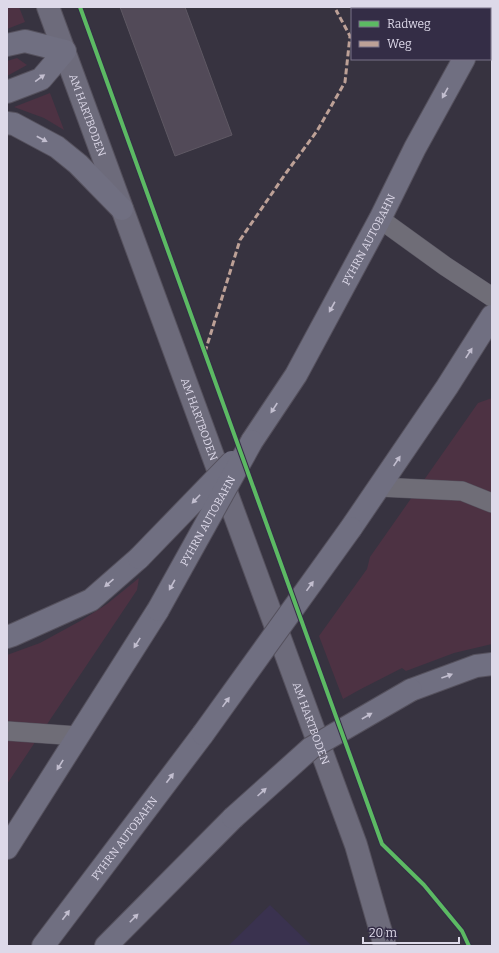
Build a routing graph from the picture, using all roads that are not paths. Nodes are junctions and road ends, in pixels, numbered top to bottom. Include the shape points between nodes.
1 (48, 7) edge
2 (7, 45) edge
3 (65, 51) junction
4 (463, 60) edge
5 (7, 92) edge
6 (7, 123) edge
7 (122, 210) junction
8 (380, 219) junction
9 (492, 297) edge
10 (492, 316) edge
11 (252, 441) junction
12 (379, 487) junction
13 (492, 503) edge
14 (7, 637) edge
15 (492, 664) edge
16 (7, 731) edge
17 (78, 736) junction
18 (7, 848) edge
19 (43, 946) edge
20 (106, 946) edge
21 (385, 946) edge

1 - 3 main road, AM HARTBODEN
2 - 3 highway via 25,41
5 -> 3 highway via 41,79
3 - 7 main road, AM HARTBODEN
4 -> 8 highway, PYHRN AUTOBAHN via 415,148
6 -> 7 highway via 14,124 58,147
7 - 21 main road, AM HARTBODEN via 356,844
8 - 9 lane
8 -> 11 highway, PYHRN AUTOBAHN via 296,375
12 -> 10 highway, PYHRN AUTOBAHN
11 -> 14 highway, bridge via 139,558 91,600
11 -> 17 highway, PYHRN AUTOBAHN, bridge via 158,610
12 - 13 lane via 462,491
19 -> 12 highway, PYHRN AUTOBAHN, bridge via 203,734
20 -> 15 highway, bridge via 233,818 311,748 411,690 476,666
16 - 17 lane
17 -> 18 highway, PYHRN AUTOBAHN

